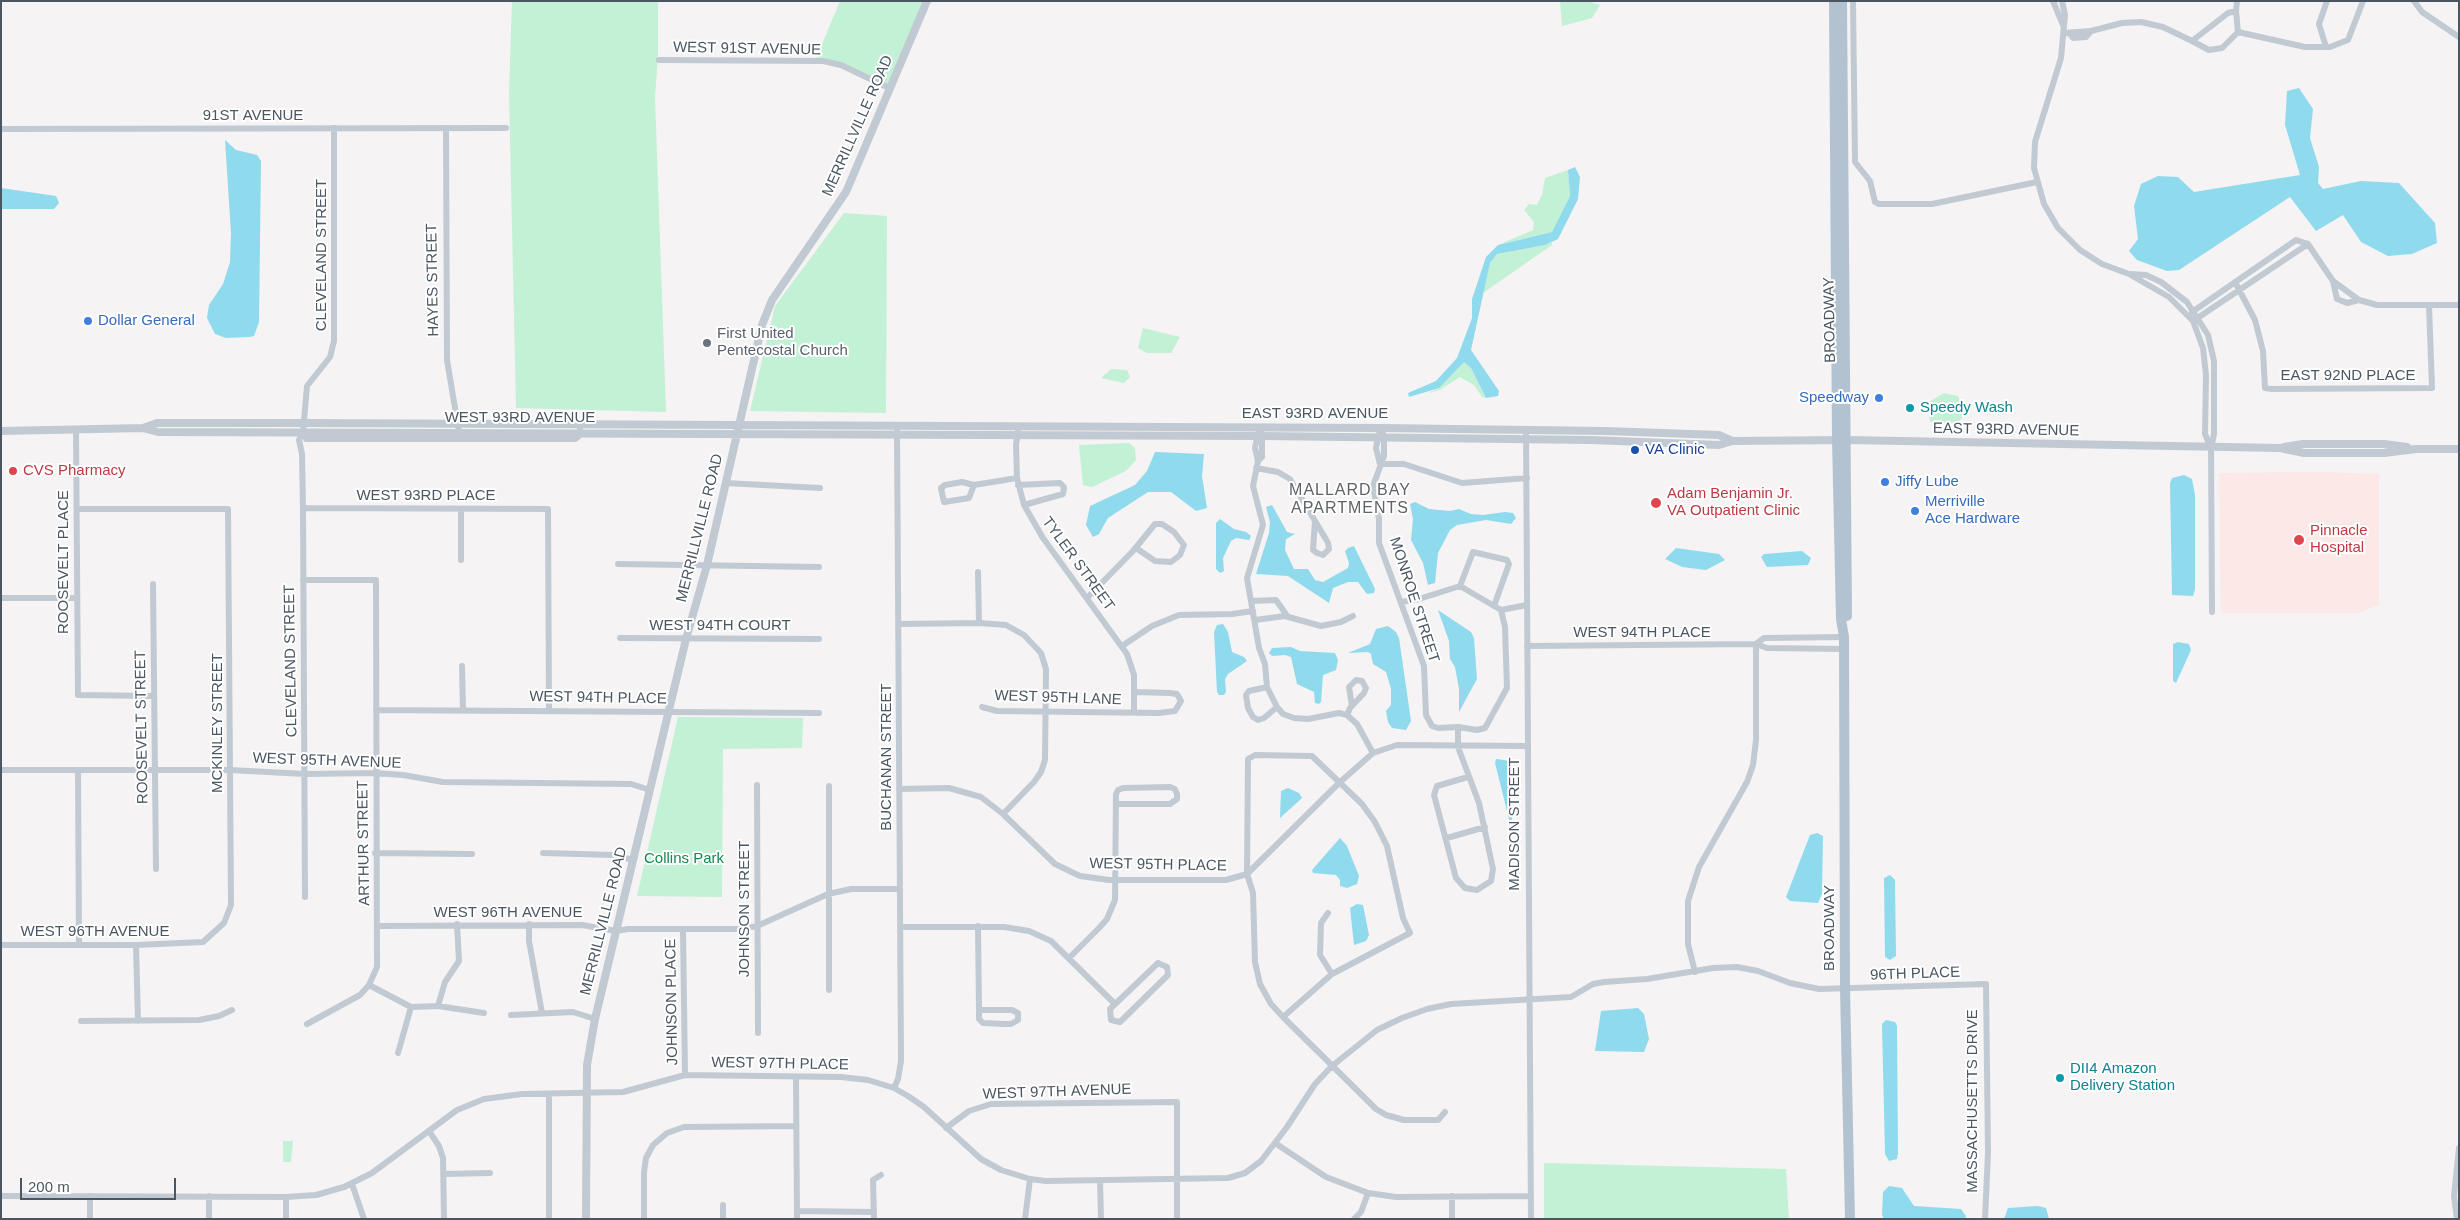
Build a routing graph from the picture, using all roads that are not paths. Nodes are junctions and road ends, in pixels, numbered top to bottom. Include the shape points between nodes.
1 (927, 1) edge
2 (1834, 1) edge
3 (1842, 1) edge
4 (1853, 1) edge
5 (2053, 1) edge
6 (2062, 1) edge
7 (2237, 1) edge
8 (2327, 1) edge
9 (2363, 1) edge
10 (2414, 1) edge
11 (2236, 11) junction
12 (2063, 25) junction
13 (2238, 32) junction
14 (2066, 33) junction
15 (2459, 36) edge
16 (2192, 41) junction
17 (2326, 47) junction
18 (659, 60) dead end
19 (890, 88) junction
20 (334, 128) junction
21 (446, 128) junction
22 (506, 128) dead end
23 (1, 129) edge
24 (2037, 182) junction
25 (2308, 244) junction
26 (2129, 274) junction
27 (2334, 281) junction
28 (2235, 282) junction
29 (2240, 289) junction
30 (2359, 300) junction
31 (2429, 305) junction
32 (2459, 305) edge
33 (2194, 311) junction
34 (2187, 315) junction
35 (2196, 319) junction
36 (303, 423) junction
37 (457, 423) junction
38 (580, 423) junction
39 (738, 424) junction
40 (1019, 426) junction
41 (143, 428) junction
42 (1381, 428) junction
43 (897, 429) junction
44 (76, 430) junction
45 (1526, 430) junction
46 (1, 431) edge
47 (459, 432) junction
48 (580, 432) junction
49 (737, 433) junction
50 (1260, 433) junction
51 (1018, 434) junction
52 (304, 435) junction
53 (1381, 437) junction
54 (1527, 439) junction
55 (1842, 440) junction
56 (1732, 441) junction
57 (2211, 448) junction
58 (2459, 449) edge
59 (1380, 464) junction
60 (1256, 468) junction
61 (1527, 478) junction
62 (1017, 482) junction
63 (725, 483) junction
64 (974, 485) junction
65 (820, 488) dead end
66 (1024, 505) junction
67 (304, 508) junction
68 (77, 509) junction
69 (462, 510) junction
70 (1315, 521) junction
71 (1136, 548) junction
72 (461, 560) dead end
73 (618, 564) dead end
74 (707, 565) junction
75 (819, 567) dead end
76 (978, 572) dead end
77 (303, 580) junction
78 (153, 584) dead end
79 (1460, 586) junction
80 (1, 598) edge
81 (76, 598) junction
82 (1087, 598) junction
83 (1251, 601) junction
84 (1402, 602) junction
85 (1527, 605) junction
86 (1494, 606) junction
87 (1502, 610) junction
88 (1254, 611) junction
89 (2212, 612) dead end
90 (1353, 616) dead end
91 (1288, 617) junction
92 (1255, 620) junction
93 (979, 623) junction
94 (899, 624) junction
95 (1844, 637) junction
96 (620, 638) dead end
97 (819, 639) dead end
98 (686, 640) junction
99 (1756, 644) junction
100 (1122, 646) junction
101 (1527, 646) junction
102 (1844, 649) junction
103 (462, 666) dead end
104 (1267, 684) junction
105 (1134, 692) junction
106 (154, 696) junction
107 (1352, 706) dead end
108 (982, 707) dead end
109 (1277, 707) junction
110 (376, 710) junction
111 (463, 710) junction
112 (549, 710) junction
113 (670, 711) junction
114 (1046, 711) junction
115 (1134, 712) junction
116 (819, 713) dead end
117 (1347, 715) junction
118 (1458, 727) junction
119 (1527, 746) junction
120 (1458, 747) junction
121 (1373, 753) junction
122 (1, 770) edge
123 (78, 770) junction
124 (155, 770) junction
125 (230, 770) junction
126 (375, 773) junction
127 (305, 774) junction
128 (1468, 777) junction
129 (1339, 783) junction
130 (756, 785) dead end
131 (829, 786) dead end
132 (899, 789) junction
133 (650, 790) junction
134 (1116, 804) junction
135 (1003, 814) junction
136 (1485, 827) junction
137 (1447, 838) junction
138 (375, 853) junction
139 (543, 853) dead end
140 (472, 854) dead end
141 (633, 860) junction
142 (156, 869) dead end
143 (1247, 874) junction
144 (1116, 880) junction
145 (900, 889) junction
146 (828, 894) junction
147 (305, 896) dead end
148 (1328, 913) dead end
149 (457, 924) junction
150 (529, 924) junction
151 (378, 926) junction
152 (757, 926) junction
153 (978, 926) junction
154 (900, 927) junction
155 (683, 929) junction
156 (616, 931) junction
157 (216, 933) joint
158 (1, 945) edge
159 (79, 945) junction
160 (136, 945) junction
161 (1070, 958) junction
162 (1695, 972) junction
163 (1332, 974) junction
164 (1986, 984) joint
165 (369, 985) junction
166 (1845, 988) junction
167 (829, 990) dead end
168 (1529, 1000) junction
169 (1115, 1004) junction
170 (438, 1006) junction
171 (411, 1007) junction
172 (232, 1010) dead end
173 (978, 1010) junction
174 (484, 1013) dead end
175 (542, 1013) junction
176 (511, 1015) dead end
177 (1283, 1017) junction
178 (595, 1019) junction
179 (81, 1020) dead end
180 (138, 1021) junction
181 (306, 1024) dead end
182 (758, 1034) dead end
183 (398, 1053) dead end
184 (1332, 1066) junction
185 (685, 1075) junction
186 (796, 1076) junction
187 (894, 1088) junction
188 (549, 1094) junction
189 (586, 1094) junction
190 (1445, 1112) dead end
191 (796, 1126) junction
192 (946, 1128) junction
193 (429, 1131) junction
194 (1275, 1143) junction
195 (2459, 1148) edge
196 (444, 1174) junction
197 (490, 1174) dead end
198 (881, 1175) dead end
199 (1030, 1179) junction
200 (1100, 1180) junction
201 (1176, 1180) junction
202 (352, 1184) junction
203 (1368, 1193) junction
204 (1, 1196) edge
205 (90, 1196) junction
206 (209, 1196) junction
207 (286, 1196) junction
208 (1452, 1196) junction
209 (1531, 1196) junction
210 (723, 1205) dead end
211 (797, 1211) junction
212 (874, 1215) edge
213 (90, 1219) edge
214 (209, 1219) edge
215 (286, 1219) edge
216 (364, 1219) edge
217 (444, 1219) edge
218 (550, 1219) edge
219 (586, 1219) edge
220 (644, 1219) edge
221 (723, 1219) edge
222 (797, 1219) edge
223 (1025, 1219) edge
224 (1101, 1219) edge
225 (1177, 1219) edge
226 (1354, 1219) edge
227 (1452, 1219) edge
228 (1531, 1219) edge
229 (1850, 1219) edge
230 (1985, 1219) edge
231 (2457, 1219) edge

1 - 19 street, MERRILLVILLE ROAD
2 - 55 main road, BROADWAY
3 - 55 main road, BROADWAY
4 - 24 street via 1855,162 1870,181 1875,202 1932,204
5 - 12 street
6 - 12 street
7 - 11 street
8 - 17 street via 2319,24
9 - 17 street via 2348,40
10 - 15 street via 2422,12
11 - 13 street
11 - 16 street via 2228,13
12 - 14 street
13 - 16 street via 2222,48 2210,50
13 - 17 street via 2305,47
14 - 16 street via 2141,22 2162,27
14 - 24 street via 2037,133 2034,152
18 - 19 street, WEST 91ST AVENUE via 824,61 841,65
19 - 39 street, MERRILLVILLE ROAD via 846,192 766,312
20 - 21 street, 91ST AVENUE
20 - 23 street, 91ST AVENUE
20 - 36 street, CLEVELAND STREET via 334,341 330,356 307,386
21 - 22 street, 91ST AVENUE
21 - 37 street, HAYES STREET via 446,360
24 - 26 street via 2050,217 2068,240 2102,264
25 - 27 street
25 - 28 street via 2296,240
25 - 29 street
26 - 33 street via 2146,275 2162,282
26 - 34 street via 2169,297
27 - 30 street
27 - 30 street via 2337,299 2347,303
28 - 29 street
28 - 33 street
29 - 31 street, EAST 92ND PLACE via 2260,334 2265,388 2432,388
29 - 35 street
30 - 31 street via 2377,306
31 - 32 street
33 - 34 street
33 - 35 street
34 - 35 street
35 - 57 street via 2203,348 2206,434
36 - 37 street, WEST 93RD AVENUE
36 - 41 street, WEST 93RD AVENUE via 157,423
36 - 52 street, CLEVELAND STREET
37 - 38 street, WEST 93RD AVENUE
37 - 47 street, HAYES STREET
38 - 39 street, WEST 93RD AVENUE
38 - 48 street
39 - 43 street, WEST 93RD AVENUE
39 - 49 street, MERRILLVILLE ROAD
40 - 43 street, EAST 93RD AVENUE
40 - 50 street, EAST 93RD AVENUE
40 - 51 street, TYLER STREET
41 - 44 street, WEST 93RD AVENUE
41 - 52 street, WEST 93RD AVENUE via 158,432
42 - 45 street, EAST 93RD AVENUE
42 - 50 street, EAST 93RD AVENUE
42 - 53 street, MONROE STREET
43 - 49 street, WEST 93RD AVENUE
43 - 51 street, EAST 93RD AVENUE
43 - 94 street, BUCHANAN STREET
44 - 46 street, WEST 93RD AVENUE
44 - 68 street, ROOSEVELT PLACE
45 - 54 street, MADISON STREET
45 - 56 street, EAST 93RD AVENUE via 1719,436
47 - 48 street, WEST 93RD AVENUE
47 - 52 street, WEST 93RD AVENUE
48 - 49 street, WEST 93RD AVENUE
48 - 52 street via 575,439
49 - 63 street, MERRILLVILLE ROAD
50 - 51 street, EAST 93RD AVENUE
50 - 53 street, EAST 93RD AVENUE
50 - 60 street
51 - 62 street, TYLER STREET
52 - 67 street, CLEVELAND STREET via 299,440
53 - 54 street, EAST 93RD AVENUE
53 - 59 street, MONROE STREET via 1376,448
54 - 56 street, EAST 93RD AVENUE via 1719,445
54 - 61 street, MADISON STREET
55 - 56 street, EAST 93RD AVENUE
55 - 57 street, EAST 93RD AVENUE
55 - 95 main road, BROADWAY via 1847,619
57 - 58 street, EAST 93RD AVENUE via 2280,448 2304,453
57 - 89 street
59 - 61 street via 1404,464 1462,483
59 - 84 street, MONROE STREET via 1373,486 1379,519 1379,543
60 - 70 street via 1278,472 1290,479
60 - 83 street via 1253,486 1263,525 1247,578
61 - 85 street, MADISON STREET
62 - 64 street
62 - 66 street, TYLER STREET
62 - 66 street via 1060,483 1064,487 1063,494
63 - 65 street
63 - 74 street, MERRILLVILLE ROAD
64 - 64 street via 962,482 945,485 942,488 944,502 969,498
66 - 82 street, TYLER STREET via 1031,520
67 - 69 street, WEST 93RD PLACE
67 - 77 street, CLEVELAND STREET
68 - 81 street, ROOSEVELT PLACE
68 - 125 street, MCKINLEY STREET via 228,509
69 - 72 street
69 - 112 street, WEST 93RD PLACE via 548,509
70 - 70 street via 1329,544 1324,554 1313,550
71 - 71 street via 1155,524 1162,524 1174,532 1184,544 1180,554 1171,562 1155,561
71 - 82 street
73 - 74 street
74 - 75 street
74 - 98 street, MERRILLVILLE ROAD
76 - 93 street
77 - 110 street, ARTHUR STREET via 376,580
77 - 127 street, CLEVELAND STREET
78 - 106 street, ROOSEVELT STREET
79 - 84 street
79 - 86 street
79 - 86 street via 1473,552 1507,560 1509,564
80 - 81 street
81 - 106 street, ROOSEVELT PLACE via 78,695
82 - 100 street, TYLER STREET
83 - 88 street
83 - 91 street via 1276,600
84 - 118 street, MONROE STREET via 1424,666 1428,721 1438,728
85 - 87 street
85 - 101 street, MADISON STREET
86 - 87 street
87 - 118 street via 1507,688 1485,728
88 - 92 street
88 - 100 street via 1179,616 1152,626
90 - 91 street via 1321,626
91 - 92 street
92 - 104 street
93 - 94 street
93 - 114 street via 1006,625 1024,635 1041,654 1046,669
94 - 132 street, BUCHANAN STREET
95 - 99 street, WEST 94TH PLACE via 1764,638
95 - 102 main road, BROADWAY
96 - 98 street, WEST 94TH COURT
97 - 98 street, WEST 94TH COURT
98 - 113 street, MERRILLVILLE ROAD
99 - 101 street, WEST 94TH PLACE
99 - 102 street, WEST 94TH PLACE via 1767,648
99 - 162 street via 1753,765 1748,782 1699,866 1688,901 1688,944
100 - 105 street, TYLER STREET via 1131,664
101 - 119 street, MADISON STREET
102 - 166 main road, BROADWAY
103 - 111 street
104 - 109 street
104 - 109 street via 1249,691 1246,695 1248,708 1258,720
105 - 115 street, TYLER STREET
105 - 115 street, WEST 95TH LANE via 1177,694 1180,701 1179,708 1171,712
106 - 124 street, ROOSEVELT STREET
107 - 117 street
108 - 114 street, WEST 95TH LANE via 997,711
109 - 117 street via 1283,714 1294,718
110 - 111 street, WEST 94TH PLACE
110 - 126 street, ARTHUR STREET
111 - 112 street, WEST 94TH PLACE
112 - 113 street, WEST 94TH PLACE
113 - 116 street, WEST 94TH PLACE
113 - 133 street, MERRILLVILLE ROAD
114 - 115 street, WEST 95TH LANE
114 - 135 street via 1046,748 1041,772
117 - 121 street via 1357,724
118 - 120 street
119 - 120 street
119 - 168 street, MADISON STREET
120 - 121 street, WEST 95TH PLACE via 1397,745
120 - 128 street
121 - 129 street, WEST 95TH PLACE
122 - 123 street, WEST 95TH AVENUE
123 - 124 street, WEST 95TH AVENUE
123 - 159 street
124 - 125 street, WEST 95TH AVENUE
124 - 142 street, ROOSEVELT STREET
125 - 127 street, WEST 95TH AVENUE
125 - 157 street, MCKINLEY STREET via 232,905
126 - 127 street, WEST 95TH AVENUE
126 - 133 street, WEST 95TH AVENUE via 442,782 630,784
126 - 138 street, ARTHUR STREET
127 - 147 street, CLEVELAND STREET
128 - 136 street
128 - 137 street via 1437,786 1434,795
129 - 143 street, WEST 95TH PLACE
129 - 143 street via 1312,756 1255,755 1248,759
129 - 163 street via 1362,804 1387,846 1403,918 1410,933
130 - 152 street, JOHNSON STREET
131 - 146 street
132 - 135 street, WEST 95TH PLACE via 960,789 981,797
132 - 145 street, BUCHANAN STREET
133 - 141 street, MERRILLVILLE ROAD
134 - 134 street via 1170,804 1177,798 1175,789 1170,787 1122,788 1116,794
134 - 144 street
135 - 144 street, WEST 95TH PLACE via 1055,864 1080,876
136 - 137 street
136 - 137 street via 1493,869 1491,881 1477,890 1465,888 1456,878
138 - 140 street
138 - 151 street, ARTHUR STREET
139 - 141 street via 614,855
141 - 156 street, MERRILLVILLE ROAD
143 - 144 street, WEST 95TH PLACE via 1226,880
143 - 177 street via 1253,893 1260,984
144 - 161 street via 1115,900 1107,918
145 - 146 street, WEST 96TH AVENUE via 852,889
145 - 154 street, BUCHANAN STREET
146 - 152 street, WEST 96TH AVENUE
146 - 167 street
148 - 163 street via 1321,923 1320,956
149 - 150 street, WEST 96TH AVENUE
149 - 151 street, WEST 96TH AVENUE
149 - 170 street via 459,961 445,982
150 - 156 street, WEST 96TH AVENUE via 582,925
150 - 175 street
151 - 165 street, ARTHUR STREET via 377,967
152 - 155 street, WEST 96TH AVENUE
152 - 182 street, JOHNSON STREET
153 - 154 street
153 - 161 street via 1029,931
153 - 173 street
154 - 187 street, BUCHANAN STREET via 901,1061
155 - 156 street, WEST 96TH AVENUE
155 - 185 street, JOHNSON PLACE
156 - 178 street, MERRILLVILLE ROAD
157 - 160 street, WEST 96TH AVENUE via 203,942
158 - 159 street, WEST 96TH AVENUE
159 - 160 street, WEST 96TH AVENUE
160 - 180 street
161 - 169 street
162 - 166 street, 96TH PLACE via 1737,967 1819,989
162 - 168 street, 96TH PLACE via 1604,982 1593,984 1571,997
163 - 177 street
164 - 166 street, 96TH PLACE
164 - 230 street, MASSACHUSETTS DRIVE via 1988,1154
165 - 171 street
165 - 181 street via 360,995
166 - 229 main road, BROADWAY
168 - 184 street, WEST 97TH PLACE via 1470,1001 1427,1008 1377,1030
168 - 209 street, MADISON STREET
169 - 169 street via 1109,1016 1111,1020 1120,1022 1168,975 1167,967 1155,964
170 - 171 street
170 - 174 street
171 - 183 street
172 - 180 street via 199,1020
173 - 173 street via 1012,1010 1018,1013 1018,1020 1011,1024 983,1023
175 - 176 street
175 - 178 street via 573,1012
177 - 184 street
178 - 189 street, MERRILLVILLE ROAD
179 - 180 street
184 - 190 street via 1386,1115 1404,1120 1438,1120
184 - 194 street, WEST 97TH PLACE via 1301,1103
185 - 186 street, WEST 97TH PLACE
185 - 189 street, WEST 97TH PLACE via 623,1092
186 - 187 street, WEST 97TH PLACE via 854,1077
186 - 191 street
187 - 192 street, WEST 97TH PLACE via 924,1107
188 - 189 street, WEST 97TH PLACE
188 - 193 street, WEST 97TH PLACE via 484,1099 457,1110
188 - 218 street
189 - 219 street, MERRILLVILLE ROAD
191 - 211 street
191 - 220 street via 684,1127 667,1133 649,1152 645,1164
192 - 199 street, WEST 97TH PLACE via 981,1159 1001,1170
192 - 201 street, WEST 97TH AVENUE via 969,1110 991,1104 1177,1102
193 - 196 street via 439,1146
193 - 202 street, WEST 97TH PLACE
194 - 201 street, WEST 97TH PLACE via 1261,1161 1245,1173 1228,1178
194 - 203 street via 1326,1177
195 - 231 street via 2454,1196
196 - 197 street
196 - 217 street
198 - 212 street via 873,1180
199 - 200 street, WEST 97TH PLACE
199 - 223 street
200 - 201 street, WEST 97TH PLACE
200 - 224 street
201 - 225 street
202 - 207 street, WEST 97TH PLACE via 316,1194
202 - 216 street
203 - 208 street
203 - 226 street via 1361,1212
204 - 205 street, WEST 97TH PLACE
205 - 206 street, WEST 97TH PLACE
205 - 213 street
206 - 207 street, WEST 97TH PLACE
206 - 214 street
207 - 215 street
208 - 209 street
208 - 227 street
209 - 228 street, MADISON STREET
210 - 221 street
211 - 212 street
211 - 222 street

